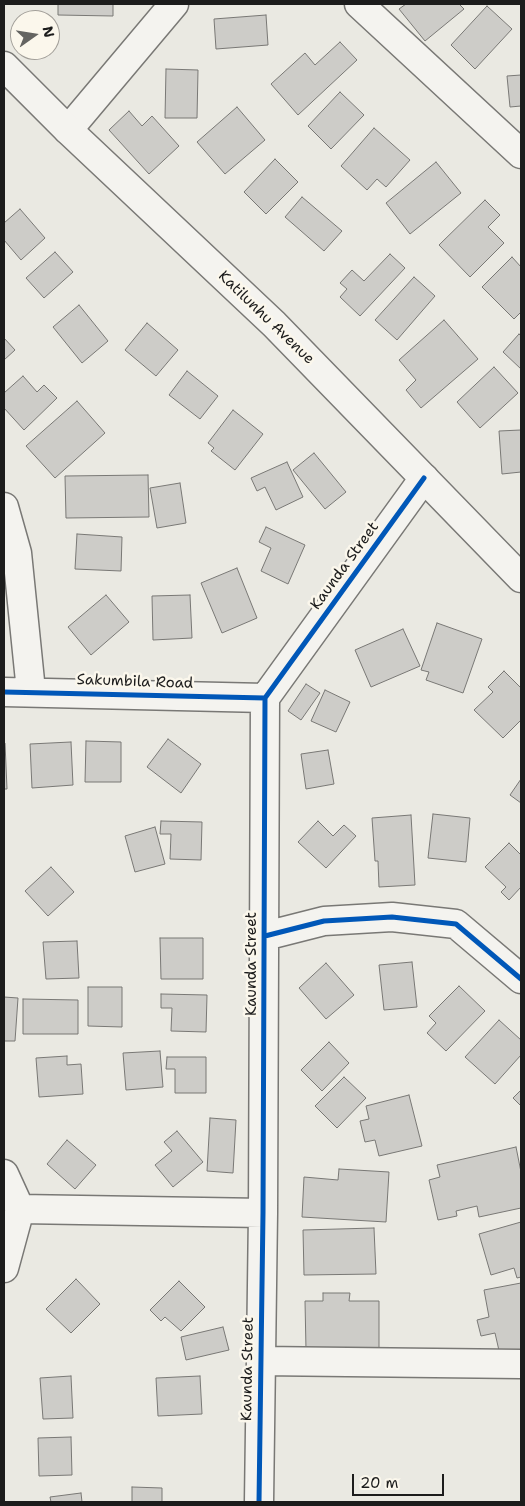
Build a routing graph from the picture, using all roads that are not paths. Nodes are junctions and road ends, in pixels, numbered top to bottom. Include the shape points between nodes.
1 (174, 4) edge
2 (358, 4) edge
3 (4, 66) edge
4 (68, 130) junction
5 (521, 154) edge
6 (424, 478) junction
7 (4, 507) edge
8 (521, 578) edge
9 (31, 691) junction
10 (4, 692) edge
11 (265, 698) junction
12 (265, 936) junction
13 (521, 979) edge
14 (4, 1174) edge
15 (20, 1209) junction
16 (263, 1213) junction
17 (4, 1268) edge
18 (261, 1361) junction
19 (521, 1364) edge
20 (259, 1502) edge

1 - 4 street
2 - 5 street
3 - 4 street, Katilunhu Avenue
4 - 6 street, Katilunhu Avenue via 274,324
6 - 8 street, Katilunhu Avenue
6 - 11 street, Kaunda Street
7 - 9 street via 17,552
9 - 10 street, Sakumbila Road
9 - 11 street, Sakumbila Road
11 - 12 street, Kaunda Street
12 - 13 street via 334,920 392,917 456,924
12 - 16 street, Kaunda Street
14 - 15 street
15 - 16 street
15 - 17 street
16 - 18 street, Kaunda Street
18 - 19 street
18 - 20 street, Kaunda Street

